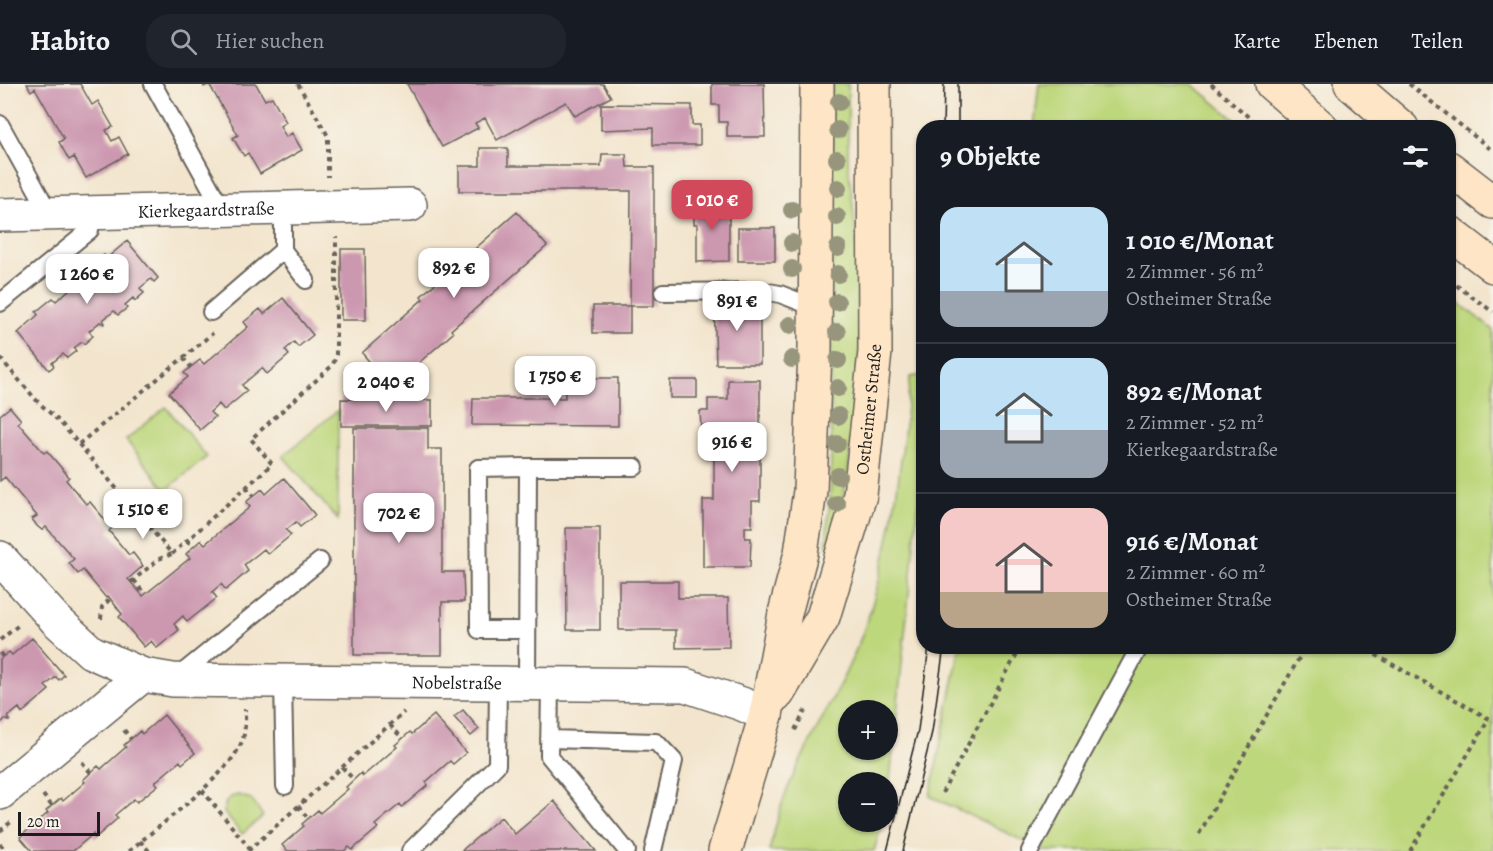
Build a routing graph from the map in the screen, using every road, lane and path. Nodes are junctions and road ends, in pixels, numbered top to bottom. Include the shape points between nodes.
1 (153, 84) edge
2 (298, 84) edge
3 (817, 84) edge
4 (874, 84) edge
5 (1211, 84) edge
6 (1272, 84) edge
7 (1351, 84) edge
8 (1409, 84) edge
9 (1252, 120) edge
10 (1313, 120) edge
11 (1393, 120) edge
12 (1454, 120) edge
13 (1456, 121) edge
14 (0, 124) edge
15 (1493, 151) edge
16 (1456, 173) edge
17 (1493, 202) edge
18 (410, 205) dead end
19 (332, 207) junction
20 (222, 209) junction
21 (283, 209) junction
22 (50, 213) junction
23 (90, 213) junction
24 (0, 215) edge
25 (1456, 237) edge
26 (283, 250) junction
27 (1493, 266) edge
28 (306, 280) dead end
29 (1456, 285) edge
30 (663, 292) dead end
31 (0, 303) edge
32 (816, 308) junction
33 (212, 312) dead end
34 (1493, 312) edge
35 (219, 329) dead end
36 (0, 358) edge
37 (183, 358) junction
38 (190, 368) dead end
39 (79, 444) junction
40 (528, 467) junction
41 (635, 467) dead end
42 (246, 487) junction
43 (254, 496) dead end
44 (803, 539) junction
45 (187, 540) junction
46 (193, 548) dead end
47 (172, 554) junction
48 (0, 558) edge
49 (840, 560) junction
50 (320, 561) dead end
51 (145, 595) dead end
52 (527, 630) junction
53 (1017, 654) edge
54 (1136, 654) edge
55 (1300, 654) edge
56 (1374, 654) edge
57 (158, 677) junction
58 (244, 681) junction
59 (283, 681) junction
60 (438, 683) junction
61 (525, 683) junction
62 (765, 715) junction
63 (1491, 720) edge
64 (390, 725) junction
65 (120, 726) dead end
66 (131, 739) dead end
67 (403, 739) dead end
68 (549, 739) junction
69 (80, 761) dead end
70 (342, 767) junction
71 (91, 773) dead end
72 (354, 780) dead end
73 (285, 786) dead end
74 (202, 789) junction
75 (0, 793) edge
76 (942, 793) dead end
77 (43, 794) dead end
78 (52, 806) dead end
79 (298, 806) junction
80 (308, 818) dead end
81 (1199, 834) dead end
82 (140, 841) junction
83 (0, 844) edge
84 (249, 850) edge
85 (6, 851) edge
86 (129, 851) edge
87 (148, 851) edge
88 (410, 851) edge
89 (627, 851) edge
90 (653, 851) edge
91 (725, 851) edge
92 (1030, 851) edge
93 (1410, 851) edge

1 - 20 lane
2 - 19 path via 328,136
3 - 32 main road, Ostheimer Straße
4 - 49 main road, Ostheimer Straße via 875,352 860,495
5 - 9 path
6 - 10 main road
7 - 11 main road
8 - 12 path
13 - 15 path
14 - 22 lane
16 - 17 main road
18 - 19 street, Kierkegaardstraße
19 - 21 street, Kierkegaardstraße
19 - 42 path via 336,355 333,365 250,439 272,464
20 - 21 street, Kierkegaardstraße
20 - 23 street, Kierkegaardstraße
21 - 26 lane
22 - 23 street, Kierkegaardstraße
22 - 24 street, Kierkegaardstraße
23 - 31 lane via 90,230
25 - 27 main road
26 - 28 lane
26 - 33 lane
29 - 34 path
30 - 32 lane via 763,291
32 - 44 main road, Ostheimer Straße via 810,491
35 - 37 path
36 - 39 path
37 - 38 path
37 - 39 path
39 - 47 path
40 - 41 lane
40 - 52 lane
40 - 52 lane via 478,468 479,630
42 - 43 path
42 - 45 path
44 - 49 main road via 823,560
44 - 62 main road, Ostheimer Straße
45 - 46 path
45 - 47 path
47 - 51 path via 159,559 133,581
48 - 57 street, Nobelstraße via 91,652
49 - 62 main road, Ostheimer Straße via 823,617
50 - 57 lane
52 - 61 lane
53 - 76 path
54 - 92 lane
55 - 81 path
56 - 63 path
57 - 58 street, Nobelstraße
57 - 75 street
58 - 59 street, Nobelstraße
58 - 74 path via 242,743 228,764
59 - 60 street, Nobelstraße
59 - 73 lane
60 - 61 street, Nobelstraße
60 - 64 path
61 - 62 street, Nobelstraße via 685,685
61 - 68 lane
61 - 88 lane via 497,765
62 - 91 main road, Ostheimer Straße
63 - 93 path
64 - 67 path
64 - 70 path
65 - 66 path
68 - 89 lane via 549,756
68 - 90 lane via 656,742 674,761
69 - 71 path
70 - 72 path
70 - 79 path
74 - 82 path
74 - 84 path
77 - 78 path
79 - 80 path
79 - 84 path
82 - 86 path
82 - 87 path
83 - 85 path

